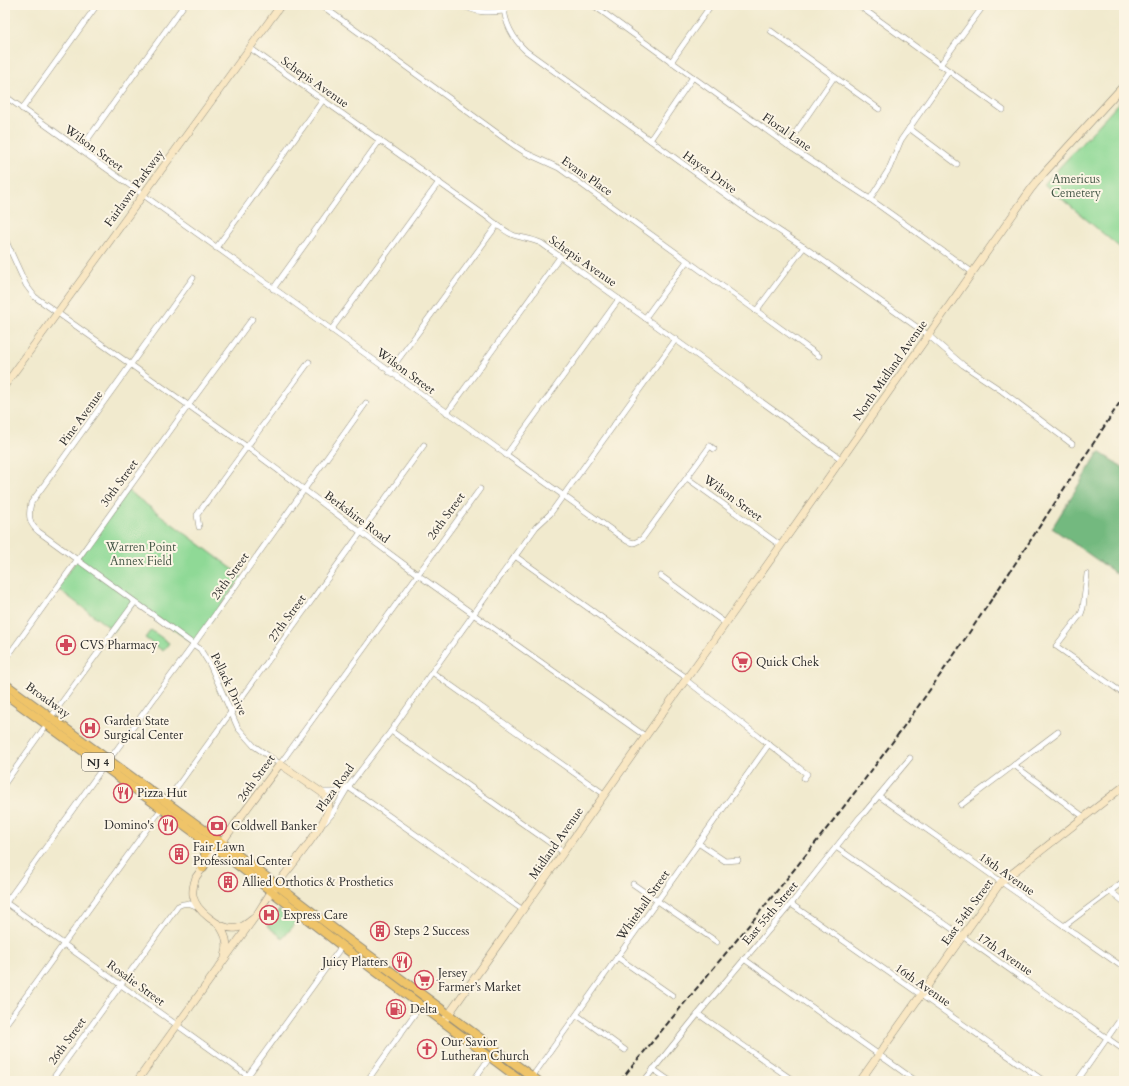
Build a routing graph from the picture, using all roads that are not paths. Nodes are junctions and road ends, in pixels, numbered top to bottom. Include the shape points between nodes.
1 (8, 5) edge
2 (97, 5) edge
3 (184, 5) edge
4 (281, 5) edge
5 (321, 5) edge
6 (462, 5) edge
7 (504, 5) edge
8 (593, 5) edge
9 (711, 5) edge
10 (858, 5) edge
11 (984, 5) edge
12 (5, 9) edge
13 (504, 11) junction
14 (771, 31) dead end
15 (250, 48) junction
16 (671, 62) junction
17 (940, 65) junction
18 (949, 71) junction
19 (694, 77) junction
20 (834, 77) junction
21 (1124, 85) edge
22 (5, 96) edge
23 (323, 100) junction
24 (22, 109) junction
25 (879, 109) dead end
26 (1003, 110) dead end
27 (909, 128) junction
28 (380, 140) junction
29 (650, 140) junction
30 (788, 145) junction
31 (80, 150) junction
32 (957, 164) dead end
33 (439, 182) junction
34 (142, 195) junction
35 (870, 199) junction
36 (497, 225) junction
37 (5, 239) edge
38 (804, 247) junction
39 (216, 248) junction
40 (11, 251) junction
41 (5, 253) edge
42 (560, 257) junction
43 (688, 261) junction
44 (972, 272) junction
45 (193, 278) dead end
46 (273, 288) junction
47 (619, 299) junction
48 (756, 311) junction
49 (56, 313) junction
50 (645, 318) junction
51 (252, 319) dead end
52 (331, 330) junction
53 (928, 335) junction
54 (676, 340) junction
55 (819, 356) dead end
56 (309, 362) dead end
57 (131, 366) junction
58 (389, 372) junction
59 (5, 385) edge
60 (366, 403) dead end
61 (188, 406) junction
62 (447, 413) junction
63 (1072, 444) dead end
64 (424, 445) dead end
65 (246, 447) junction
66 (714, 449) dead end
67 (506, 455) junction
68 (841, 458) junction
69 (687, 478) junction
70 (480, 489) dead end
71 (304, 490) junction
72 (562, 496) junction
73 (199, 527) dead end
74 (362, 533) junction
75 (780, 545) junction
76 (515, 556) junction
77 (77, 559) junction
78 (417, 574) junction
79 (1087, 574) dead end
80 (661, 576) dead end
81 (135, 602) junction
82 (474, 614) junction
83 (725, 623) junction
84 (194, 644) junction
85 (5, 660) edge
86 (432, 672) junction
87 (686, 679) junction
88 (5, 684) edge
89 (5, 694) edge
90 (1124, 694) edge
91 (231, 713) junction
92 (49, 721) junction
93 (391, 731) junction
94 (1058, 732) dead end
95 (645, 736) junction
96 (769, 744) junction
97 (910, 758) dead end
98 (107, 763) junction
99 (280, 764) junction
100 (1014, 765) junction
101 (804, 778) dead end
102 (5, 782) edge
103 (1124, 786) edge
104 (348, 787) junction
105 (321, 792) junction
106 (604, 794) junction
107 (879, 796) junction
108 (164, 805) junction
109 (961, 806) dead end
110 (1084, 818) junction
111 (320, 827) junction
112 (192, 830) junction
113 (698, 843) junction
114 (219, 846) junction
115 (836, 847) junction
116 (563, 852) junction
117 (738, 860) dead end
118 (203, 868) junction
119 (1124, 881) edge
120 (1002, 882) junction
121 (633, 884) dead end
122 (274, 888) junction
123 (1110, 891) junction
124 (658, 900) junction
125 (5, 902) edge
126 (1124, 902) edge
127 (791, 904) junction
128 (200, 909) junction
129 (522, 910) junction
130 (256, 917) junction
131 (219, 925) junction
132 (1064, 926) junction
133 (963, 936) junction
134 (717, 942) dead end
135 (64, 943) junction
136 (342, 946) junction
137 (617, 957) junction
138 (744, 959) junction
139 (224, 961) junction
140 (1124, 968) edge
141 (121, 984) junction
142 (673, 996) dead end
143 (921, 996) junction
144 (421, 1005) junction
145 (698, 1014) junction
146 (1124, 1014) edge
147 (577, 1015) junction
148 (446, 1018) junction
149 (5, 1025) edge
150 (177, 1025) junction
151 (1107, 1038) junction
152 (625, 1050) dead end
153 (1124, 1050) edge
154 (879, 1055) junction
155 (490, 1057) junction
156 (653, 1069) junction
157 (248, 1076) junction
158 (535, 1079) edge
159 (51, 1081) edge
160 (137, 1081) edge
161 (244, 1081) edge
162 (255, 1081) edge
163 (367, 1081) edge
164 (473, 1081) edge
165 (522, 1081) edge
166 (644, 1081) edge
167 (670, 1081) edge
168 (794, 1081) edge
169 (860, 1081) edge
170 (916, 1081) edge
171 (1044, 1081) edge
172 (1077, 1081) edge

1 - 12 street
2 - 24 street
3 - 31 street
4 - 15 street, Fairlawn Parkway
5 - 43 street, Evans Place via 515,146 559,168
6 - 13 street via 477,12
7 - 13 street, Hayes Drive
8 - 16 street, Floral Lane
9 - 16 street
10 - 17 street
11 - 17 street
13 - 29 street, Hayes Drive via 511,32 526,51
14 - 20 street
15 - 23 street, Schepis Avenue
15 - 34 street, Fairlawn Parkway
16 - 19 street, Floral Lane
17 - 18 street
18 - 26 street
18 - 27 street
19 - 29 street
19 - 30 street, Floral Lane
20 - 25 street
20 - 30 street
21 - 44 street, North Midland Avenue via 1044,173
22 - 24 street, Wilson Street
23 - 28 street, Schepis Avenue
23 - 39 street
24 - 31 street, Wilson Street
27 - 32 street
27 - 35 street via 889,169
28 - 33 street, Schepis Avenue
28 - 46 street
29 - 38 street, Hayes Drive via 746,210
30 - 35 street, Floral Lane
31 - 34 street, Wilson Street
33 - 36 street, Schepis Avenue
33 - 52 street
34 - 39 street, Wilson Street
34 - 49 street, Fairlawn Parkway
35 - 44 street, Floral Lane
36 - 42 street, Schepis Avenue via 514,235 541,243
36 - 58 street
37 - 40 street, Berkshire Road
38 - 48 street
38 - 53 street, Hayes Drive
39 - 46 street, Wilson Street
40 - 41 street
40 - 49 street, Berkshire Road via 30,291
42 - 47 street, Schepis Avenue
42 - 62 street
43 - 48 street, Evans Place
43 - 50 street
44 - 53 street, North Midland Avenue
45 - 57 street, Pine Avenue
46 - 52 street, Wilson Street
47 - 50 street, Schepis Avenue
47 - 67 street
48 - 55 street, Evans Place
49 - 57 street, Berkshire Road
49 - 59 street, Fairlawn Parkway
50 - 54 street, Schepis Avenue
51 - 61 street, 30th Street
52 - 58 street, Wilson Street
53 - 63 street, Hayes Drive via 963,365
53 - 68 street, North Midland Avenue
54 - 68 street, Schepis Avenue
54 - 72 street, Plaza Road
56 - 65 street
57 - 61 street, Berkshire Road
57 - 77 street, Pine Avenue via 31,503 29,510 29,518 36,529
58 - 62 street, Wilson Street
60 - 71 street, 28th Street
61 - 65 street, Berkshire Road
61 - 77 street, 30th Street
62 - 67 street, Wilson Street
64 - 74 street, 27th Street
65 - 71 street, Berkshire Road
65 - 73 street via 197,515
66 - 69 street via 710,446
67 - 72 street, Wilson Street
68 - 75 street, North Midland Avenue
69 - 72 street, Wilson Street via 642,540 634,543 627,541
69 - 75 street, Wilson Street
70 - 78 street, 26th Street
71 - 74 street, Berkshire Road
71 - 84 street, 28th Street
72 - 76 street, Plaza Road
74 - 78 street, Berkshire Road
74 - 91 street, 27th Street
75 - 83 street, North Midland Avenue
76 - 82 street, Plaza Road
76 - 87 street
77 - 81 street, Pellack Drive
77 - 85 street, 30th Street
78 - 82 street, Berkshire Road
78 - 99 street, 26th Street
79 - 90 street via 1081,614 1056,646
80 - 83 street
81 - 84 street, Pellack Drive
81 - 92 street
82 - 86 street, Plaza Road
82 - 95 street, Berkshire Road
83 - 87 street, North Midland Avenue
84 - 91 street, Pellack Drive via 210,665
84 - 98 street, 28th Street
86 - 93 street, Plaza Road
86 - 106 street
87 - 95 street, Midland Avenue
87 - 96 street
88 - 92 main road, Broadway / NJ 4
89 - 92 main road, Broadway / NJ 4
91 - 99 street, Pellack Drive via 238,728 254,746
91 - 108 street, 27th Street
92 - 98 main road, Broadway / NJ 4
92 - 102 street
93 - 104 street, Plaza Road
93 - 116 street
94 - 100 street
95 - 106 street, Midland Avenue
96 - 101 street via 807,774
96 - 113 street, Whitehall Street
97 - 107 street, East 55th Street
98 - 108 main road, Broadway / NJ 4
98 - 125 street, 28th Street
99 - 105 street, Pellack Drive
99 - 114 street, 26th Street
100 - 109 street
100 - 110 street
103 - 110 street, East 54th Street
104 - 105 street via 336,792
104 - 111 street, Plaza Road via 332,814
104 - 129 street
105 - 111 street via 327,797 329,805
106 - 116 street, Midland Avenue
107 - 115 street, East 55th Street
107 - 120 street, 18th Avenue
108 - 112 main road, Broadway / NJ 4
108 - 114 main road, Broadway / NJ 4
108 - 135 street, 27th Street
110 - 120 street, East 54th Street
111 - 122 street, Plaza Road
112 - 114 main road, Broadway / NJ 4
112 - 118 main road via 202,841 205,849
113 - 117 street via 725,861
113 - 124 street, Whitehall Street
114 - 118 street, 26th Street
114 - 122 main road, Broadway / NJ 4
115 - 127 street, East 55th Street
115 - 133 street, 17th Avenue
116 - 129 street, Midland Avenue
118 - 128 street, 26th Street via 192,886 192,894
119 - 123 street
120 - 132 street, 18th Avenue
120 - 133 street, East 54th Street
121 - 124 street
122 - 130 street, Plaza Road
122 - 136 main road, Broadway / NJ 4
122 - 148 main road, Broadway / NJ 4 via 318,917
123 - 126 street
123 - 132 street
124 - 134 street
124 - 137 street, Whitehall Street
125 - 135 street, Rosalie Street
127 - 138 street, East 55th Street
127 - 143 street, 16th Avenue
128 - 131 street
128 - 141 street, 26th Street via 191,904 180,904
129 - 148 street, Midland Avenue
130 - 131 street via 237,928
130 - 139 street, Plaza Road
131 - 139 street via 227,942
132 - 140 street, 18th Avenue
133 - 143 street, East 54th Street
133 - 151 street, 17th Avenue
135 - 141 street, Rosalie Street
135 - 149 street, 27th Street
136 - 144 main road, Broadway / NJ 4
136 - 157 street
137 - 142 street
137 - 147 street, Whitehall Street
138 - 145 street, East 55th Street
138 - 154 street
139 - 150 street, Plaza Road
141 - 150 street, Rosalie Street
141 - 159 street, 26th Street
143 - 154 street, East 54th Street
143 - 171 street, 16th Avenue
144 - 148 main road, Broadway / NJ 4
144 - 163 street
145 - 156 street, East 55th Street
145 - 168 street
146 - 151 street
147 - 152 street
147 - 158 street, Whitehall Street
148 - 155 main road, Broadway / NJ 4
148 - 158 main road, Broadway / NJ 4
150 - 157 street, Rosalie Street
150 - 160 street, Plaza Road
151 - 153 street, 17th Avenue
151 - 172 street
154 - 169 street, East 54th Street
154 - 170 street
155 - 164 street
155 - 165 main road, Broadway / NJ 4
156 - 166 street, East 55th Street
156 - 167 street
157 - 161 street
157 - 162 street, Rosalie Street

